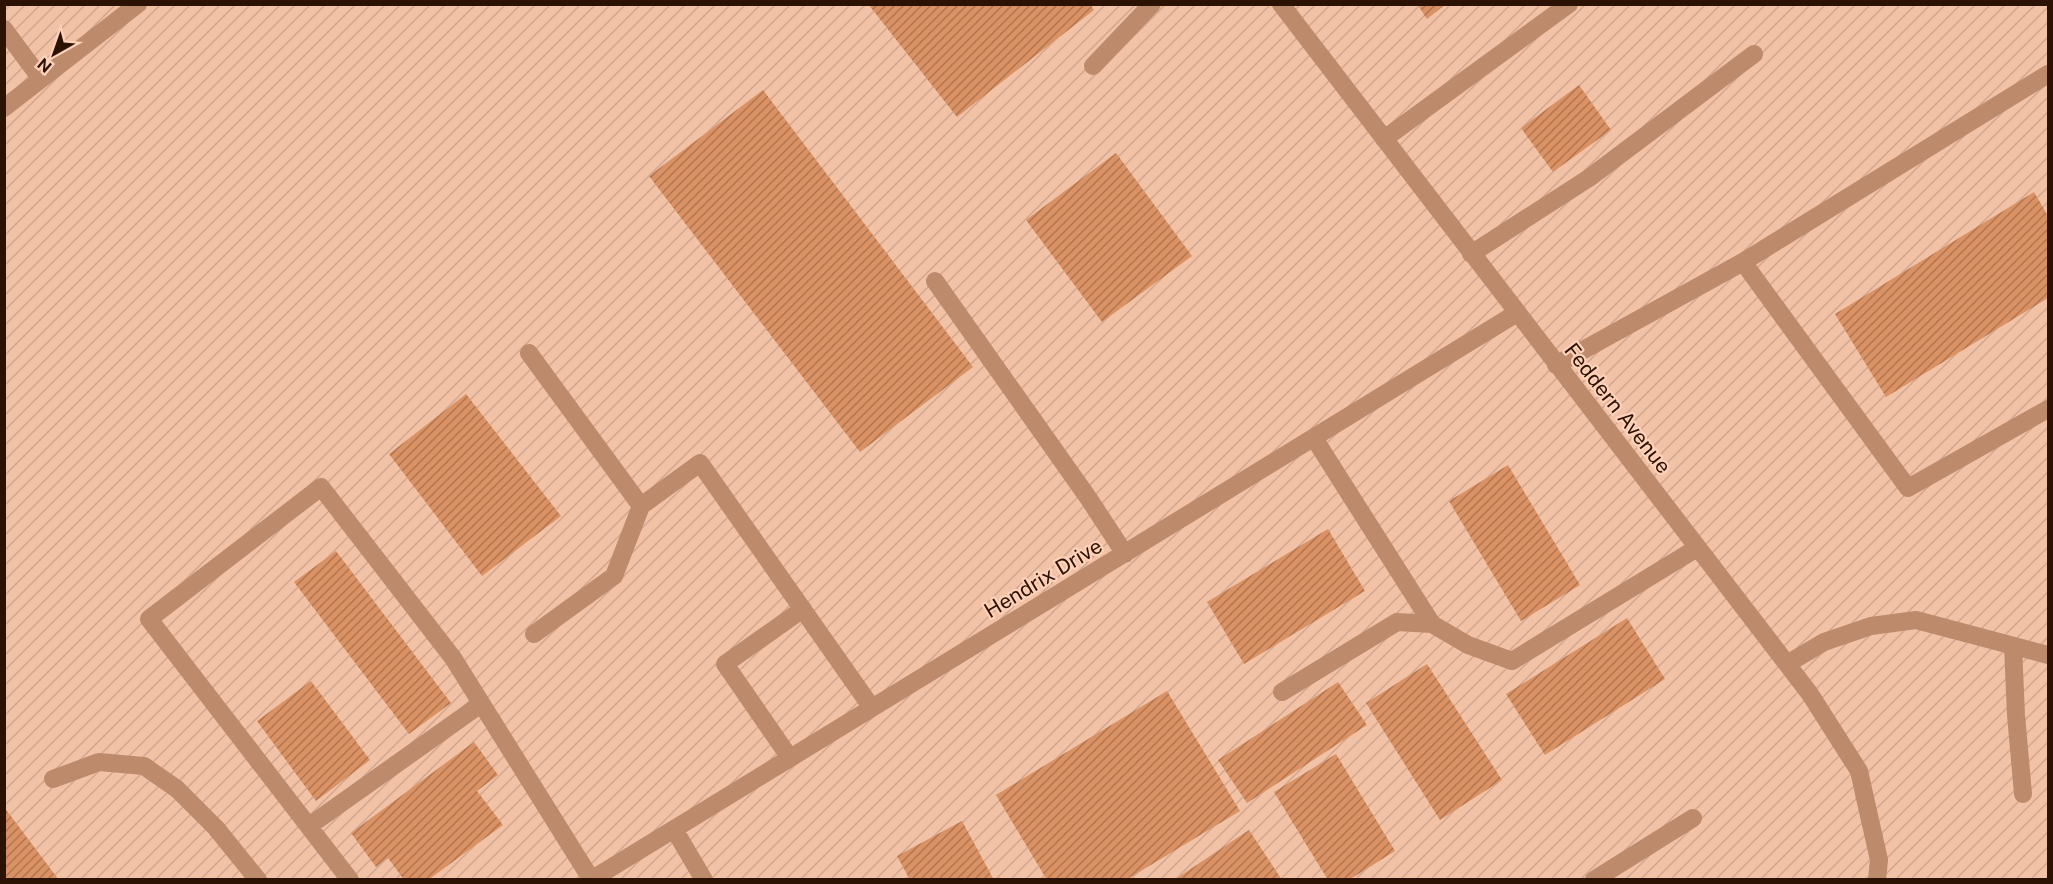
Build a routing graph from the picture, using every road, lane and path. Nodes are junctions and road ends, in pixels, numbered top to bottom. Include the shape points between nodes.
1 (138, 4) edge
2 (1152, 4) edge
3 (1281, 4) edge
4 (1569, 4) edge
5 (4, 29) edge
6 (1754, 54) dead end
7 (1093, 66) dead end
8 (2049, 76) edge
9 (41, 79) junction
10 (4, 108) edge
11 (1384, 139) junction
12 (1471, 254) junction
13 (1743, 262) junction
14 (935, 281) dead end
15 (1517, 313) junction
16 (529, 353) dead end
17 (1556, 365) junction
18 (2049, 409) edge
19 (1314, 438) junction
20 (641, 506) junction
21 (1697, 548) junction
22 (1125, 554) junction
23 (803, 609) junction
24 (1432, 624) junction
25 (534, 634) dead end
26 (2013, 646) junction
27 (2049, 656) edge
28 (1787, 664) junction
29 (1282, 692) dead end
30 (481, 704) junction
31 (872, 708) junction
32 (790, 758) junction
33 (53, 779) dead end
34 (2023, 794) dead end
35 (1693, 818) dead end
36 (309, 826) junction
37 (674, 829) junction
38 (258, 879) edge
39 (350, 879) edge
40 (591, 879) edge
41 (704, 879) edge
42 (1594, 879) edge
43 (1877, 879) edge

1 - 9 street
2 - 7 street
3 - 11 street, Feddern Avenue
4 - 11 street
5 - 9 street
6 - 12 street via 1589,178
8 - 13 street
9 - 10 street
11 - 12 street, Feddern Avenue
12 - 15 street, Feddern Avenue
13 - 17 street
13 - 18 street via 1908,488
14 - 22 street
15 - 17 street, Feddern Avenue
15 - 19 street, Hendrix Drive
16 - 20 street
17 - 21 street, Feddern Avenue
19 - 22 street, Hendrix Drive
19 - 24 street
20 - 23 street via 700,463
20 - 25 street via 614,576
21 - 24 street via 1512,661 1468,645
21 - 28 street, Feddern Avenue
22 - 31 street, Hendrix Drive
23 - 31 street
23 - 32 street via 725,664
24 - 29 street via 1397,621
26 - 27 street
26 - 28 street via 1916,620 1871,626 1824,642
26 - 34 street
28 - 43 street, Feddern Avenue via 1859,771 1879,860
30 - 36 street
30 - 36 street via 453,658 321,487 149,619
30 - 40 street
31 - 32 street, Hendrix Drive
32 - 37 street, Hendrix Drive
33 - 38 street via 99,762 144,766 177,789
35 - 42 street
36 - 39 street
37 - 40 street, Hendrix Drive
37 - 41 street

